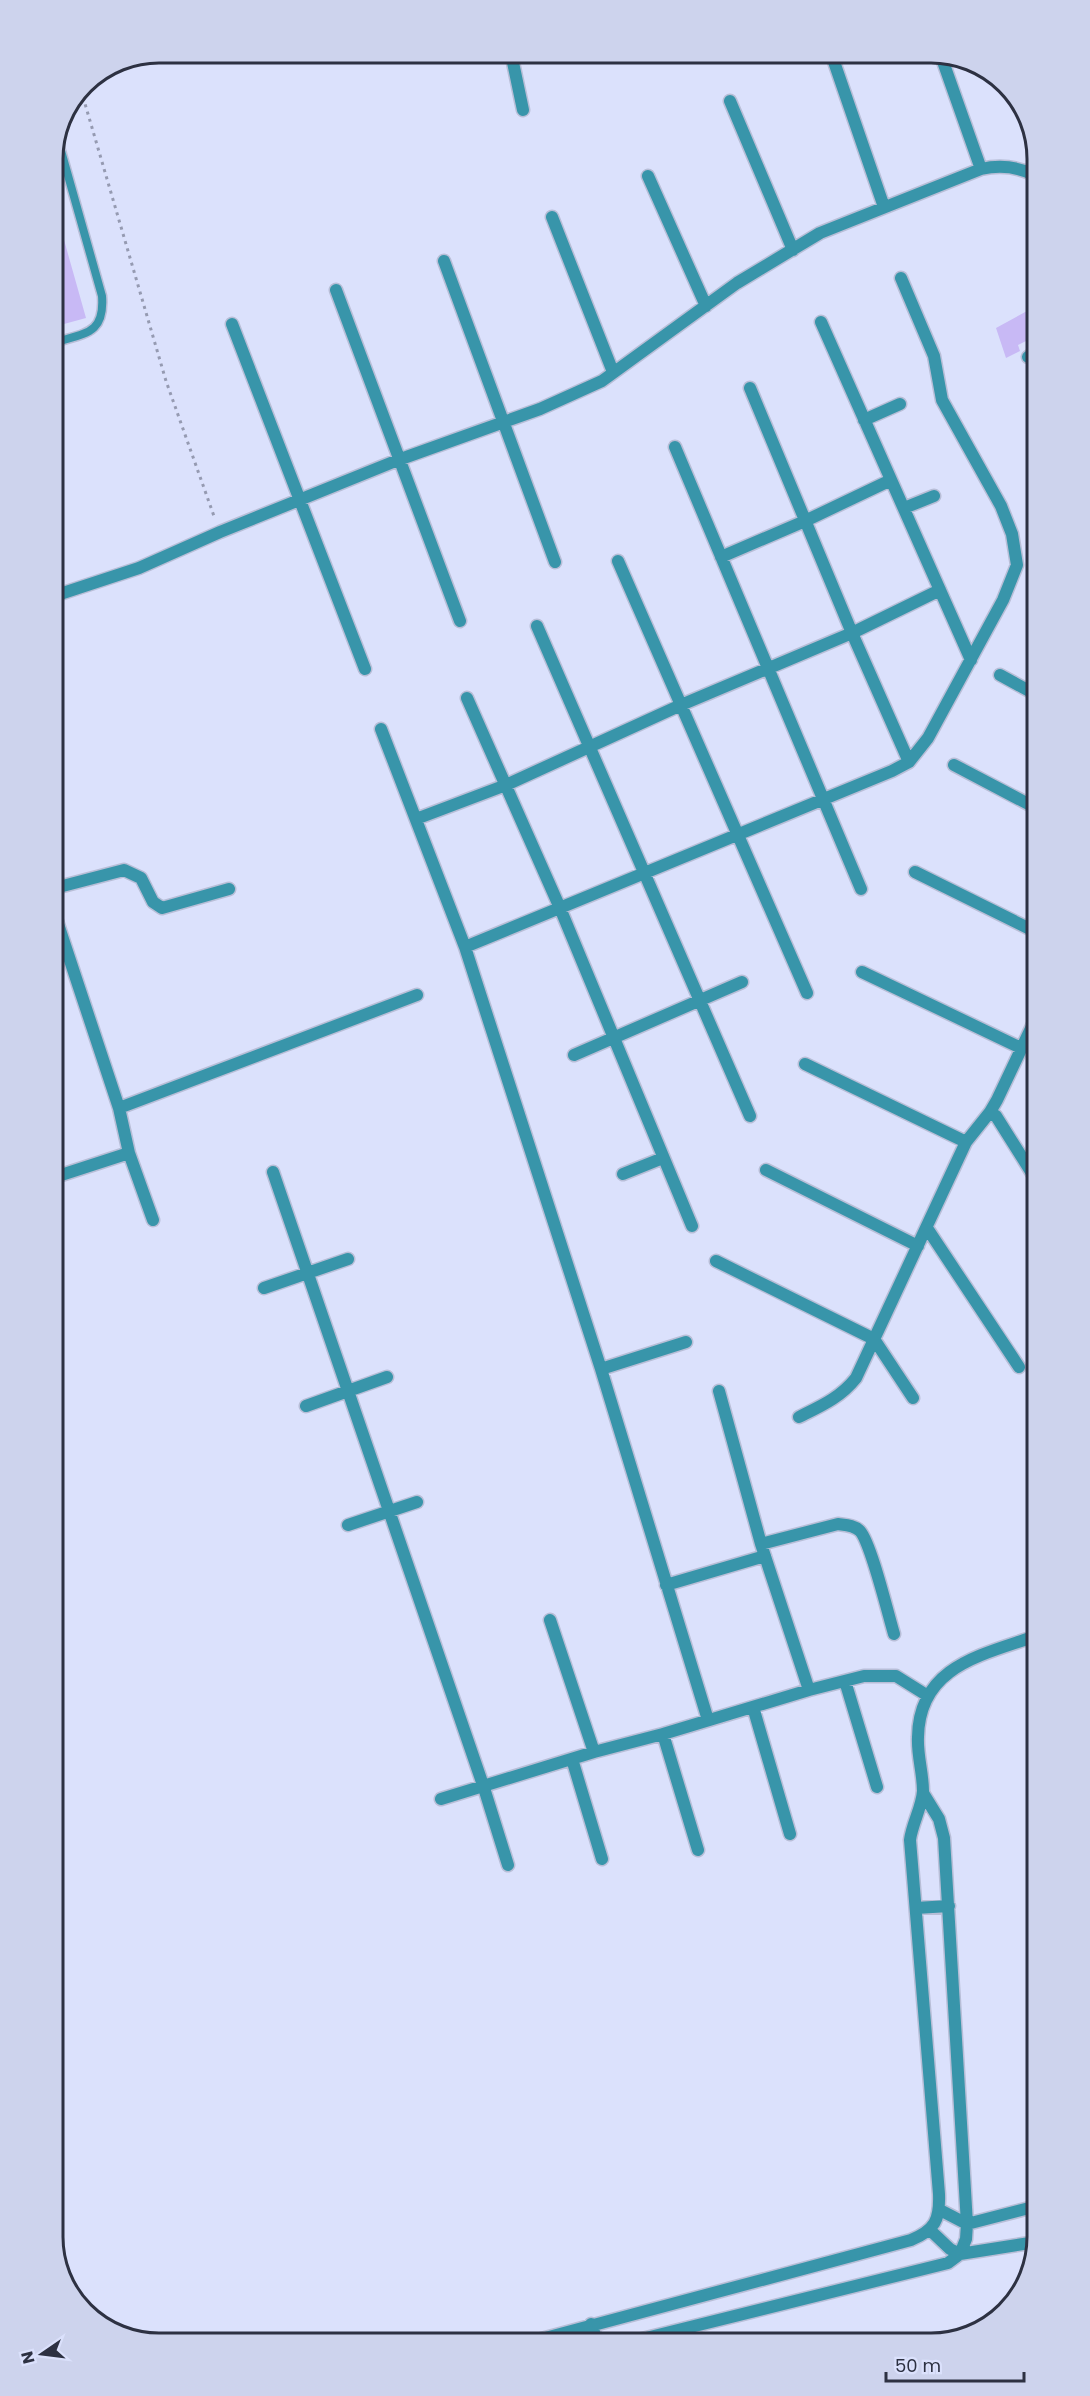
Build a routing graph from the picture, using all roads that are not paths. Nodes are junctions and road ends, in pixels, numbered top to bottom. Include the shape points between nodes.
1 (513, 63) edge
2 (834, 63) edge
3 (943, 64) edge
4 (730, 101) dead end
5 (523, 110) dead end
6 (63, 158) edge
7 (981, 169) junction
8 (1027, 172) edge
9 (648, 176) dead end
10 (884, 207) junction
11 (552, 217) dead end
12 (793, 250) junction
13 (444, 261) dead end
14 (901, 278) dead end
15 (336, 290) dead end
16 (706, 306) junction
17 (821, 322) dead end
18 (232, 324) dead end
19 (63, 340) edge
20 (613, 372) junction
21 (750, 388) dead end
22 (900, 404) dead end
23 (864, 420) junction
24 (505, 422) junction
25 (675, 447) dead end
26 (399, 460) junction
27 (891, 480) junction
28 (934, 496) dead end
29 (300, 501) junction
30 (904, 508) junction
31 (805, 521) junction
32 (721, 557) junction
33 (618, 561) dead end
34 (555, 562) dead end
35 (940, 590) junction
36 (63, 593) edge
37 (459, 621) dead end
38 (537, 626) dead end
39 (852, 633) junction
40 (971, 660) junction
41 (768, 668) junction
42 (365, 669) dead end
43 (1000, 675) dead end
44 (1027, 690) edge
45 (467, 698) dead end
46 (681, 705) junction
47 (381, 729) dead end
48 (590, 745) junction
49 (909, 762) junction
50 (954, 765) dead end
51 (506, 785) junction
52 (823, 799) junction
53 (1027, 803) edge
54 (417, 819) junction
55 (738, 834) junction
56 (646, 872) junction
57 (915, 872) dead end
58 (63, 886) edge
59 (229, 889) dead end
60 (861, 889) dead end
61 (560, 908) junction
62 (1027, 928) edge
63 (63, 939) edge
64 (465, 947) junction
65 (862, 972) dead end
66 (742, 981) dead end
67 (807, 993) dead end
68 (417, 995) dead end
69 (700, 999) junction
70 (1027, 1036) edge
71 (614, 1037) junction
72 (1021, 1048) junction
73 (574, 1055) dead end
74 (805, 1064) dead end
75 (119, 1108) junction
76 (990, 1112) junction
77 (750, 1116) dead end
78 (966, 1142) junction
79 (129, 1153) junction
80 (663, 1158) junction
81 (1027, 1165) edge
82 (766, 1170) dead end
83 (273, 1173) dead end
84 (63, 1174) edge
85 (623, 1174) dead end
86 (153, 1220) dead end
87 (692, 1226) dead end
88 (927, 1228) junction
89 (918, 1246) junction
90 (348, 1259) dead end
91 (716, 1261) dead end
92 (307, 1272) junction
93 (264, 1288) dead end
94 (874, 1339) junction
95 (686, 1342) dead end
96 (1019, 1367) dead end
97 (602, 1369) junction
98 (387, 1377) dead end
99 (719, 1390) dead end
100 (348, 1391) junction
101 (913, 1398) dead end
102 (306, 1406) dead end
103 (799, 1417) dead end
104 (417, 1502) dead end
105 (389, 1512) junction
106 (348, 1525) dead end
107 (763, 1550) junction
108 (666, 1585) junction
109 (550, 1620) dead end
110 (894, 1634) dead end
111 (1027, 1639) edge
112 (845, 1681) junction
113 (808, 1690) junction
114 (928, 1696) junction
115 (753, 1707) junction
116 (708, 1720) junction
117 (663, 1734) junction
118 (594, 1752) junction
119 (572, 1759) junction
120 (877, 1787) dead end
121 (484, 1788) junction
122 (923, 1793) junction
123 (441, 1799) dead end
124 (790, 1834) dead end
125 (698, 1850) dead end
126 (602, 1859) dead end
127 (508, 1865) dead end
128 (949, 1906) junction
129 (916, 1908) junction
130 (1027, 2209) edge
131 (940, 2210) junction
132 (967, 2224) junction
133 (930, 2230) junction
134 (1026, 2244) edge
135 (960, 2254) junction
136 (591, 2324) junction
137 (561, 2333) edge
138 (594, 2333) edge
139 (666, 2333) edge

1 - 5 street
2 - 10 street
3 - 7 street
4 - 12 street
6 - 19 lane via 103,311 100,321 89,332
7 - 8 street via 997,165
7 - 10 street
9 - 16 street
10 - 12 street via 820,233
11 - 20 street
12 - 16 street
13 - 24 street
14 - 40 street via 934,356 942,400 1001,506 1012,534 1017,565
15 - 26 street
16 - 20 street
17 - 23 street
18 - 29 street
20 - 24 street via 602,381
21 - 31 street
22 - 23 street
23 - 27 street
24 - 26 street
24 - 34 street
25 - 32 street
26 - 29 street
26 - 37 street
27 - 30 street
27 - 31 street
28 - 30 street
29 - 36 street via 139,567
29 - 42 street
30 - 35 street
31 - 32 street
31 - 39 street
32 - 41 street
33 - 46 street
35 - 39 street
35 - 40 street
38 - 48 street
39 - 41 street
39 - 49 street
40 - 49 street via 928,738
41 - 46 street
41 - 52 street
43 - 44 street
45 - 51 street
46 - 48 street
46 - 55 street
47 - 54 street
48 - 51 street
48 - 56 street
49 - 52 street
50 - 53 street
51 - 54 street
51 - 61 street
52 - 55 street
52 - 60 street
54 - 64 street
55 - 56 street
55 - 67 street
56 - 61 street
56 - 69 street
57 - 62 street
58 - 59 street via 124,870 141,878 153,902 162,908
61 - 64 street
61 - 71 street
63 - 75 street
64 - 97 street
65 - 72 street
66 - 69 street
68 - 75 street
69 - 71 street
69 - 77 street
70 - 72 street
71 - 73 street
71 - 80 street
72 - 76 street
74 - 78 street
75 - 79 street
76 - 78 street
76 - 81 street
78 - 88 street
79 - 84 street
79 - 86 street
80 - 85 street
80 - 87 street
82 - 89 street
83 - 92 street
88 - 89 street
88 - 96 street
89 - 94 street
90 - 92 street
91 - 94 street
92 - 93 street
92 - 100 street
94 - 101 street
94 - 103 street via 846,1390
95 - 97 street
97 - 108 street
98 - 100 street
99 - 107 street
100 - 102 street
100 - 105 street
104 - 105 street
105 - 106 street
105 - 121 street
107 - 108 street
107 - 110 street via 838,1524 860,1531
107 - 113 street
108 - 116 street
109 - 118 street
111 - 114 street via 955,1666
112 - 113 street
112 - 114 street via 864,1676 896,1676
112 - 120 street
113 - 115 street
114 - 122 street via 918,1736
115 - 116 street
115 - 124 street
116 - 117 street
117 - 118 street
117 - 125 street
118 - 119 street
119 - 121 street
119 - 126 street
121 - 123 street
121 - 127 street
122 - 128 street via 939,1819 944,1838
122 - 129 street via 910,1840
128 - 129 street
128 - 132 street
129 - 131 street
130 - 132 street
131 - 132 street
131 - 133 street
132 - 135 street
133 - 135 street
133 - 136 street via 911,2240
134 - 135 street
135 - 139 street via 948,2263
136 - 137 street
136 - 138 street

